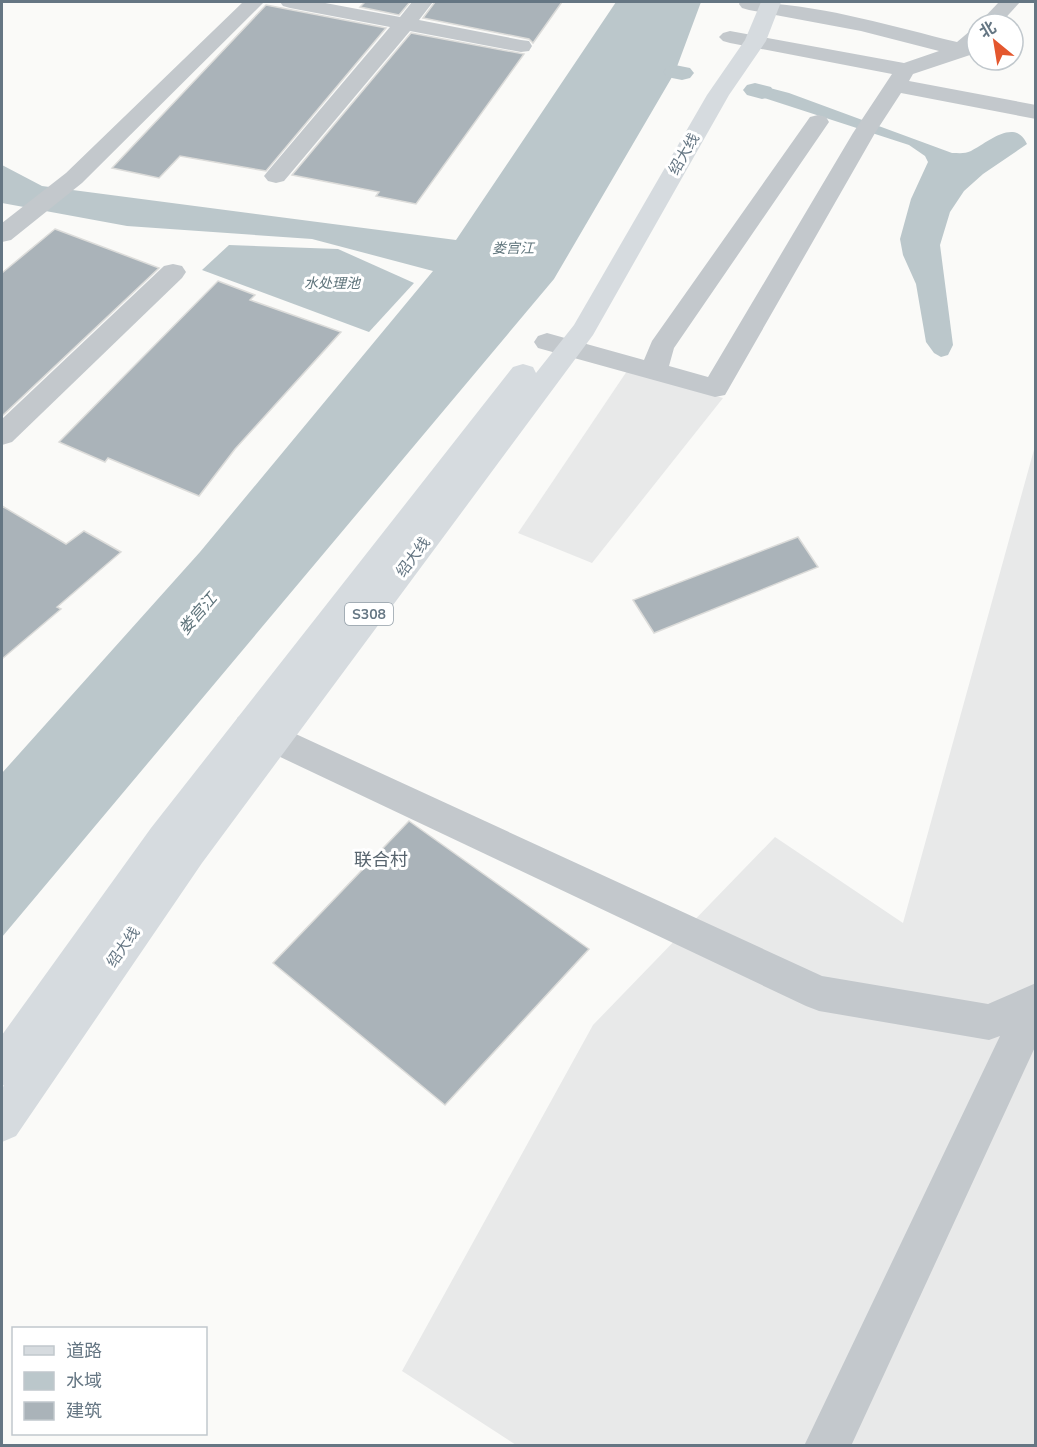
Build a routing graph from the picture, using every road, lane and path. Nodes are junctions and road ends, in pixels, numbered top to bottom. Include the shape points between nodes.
1 (254, 2) edge
2 (290, 2) edge
3 (423, 2) edge
4 (760, 4) edge
5 (404, 24) junction
6 (755, 41) junction
7 (965, 42) edge
8 (724, 45) joint
9 (965, 45) edge
10 (521, 46) dead end
11 (900, 78) junction
12 (695, 90) dead end
13 (1035, 112) edge
14 (818, 122) dead end
15 (276, 176) dead end
16 (2, 235) edge
17 (172, 272) dead end
18 (558, 345) junction
19 (654, 372) junction
20 (2, 435) edge
21 (263, 733) junction
22 (1035, 1001) edge
23 (2, 1067) edge
24 (2, 1122) edge
25 (827, 1446) edge

1 - 16 street via 74,178
2 - 5 street
3 - 5 street
4 - 6 main road, 绍大线 / S308
4 - 7 street
4 - 8 main road
5 - 10 street
5 - 15 street
6 - 8 street
6 - 11 street
6 - 18 main road, 绍大线 / S308 via 733,69 584,329
9 - 11 street
11 - 13 street
11 - 19 street via 715,388
12 - 18 main road, 绍大线 / S308 via 562,322
14 - 19 street via 661,347
17 - 20 street
18 - 19 street
18 - 21 main road, 绍大线 / S308
21 - 22 street via 819,993 988,1022
21 - 23 main road, 绍大线 / S308 via 163,839
21 - 24 main road, 绍大线 / S308 via 190,852
22 - 25 street

